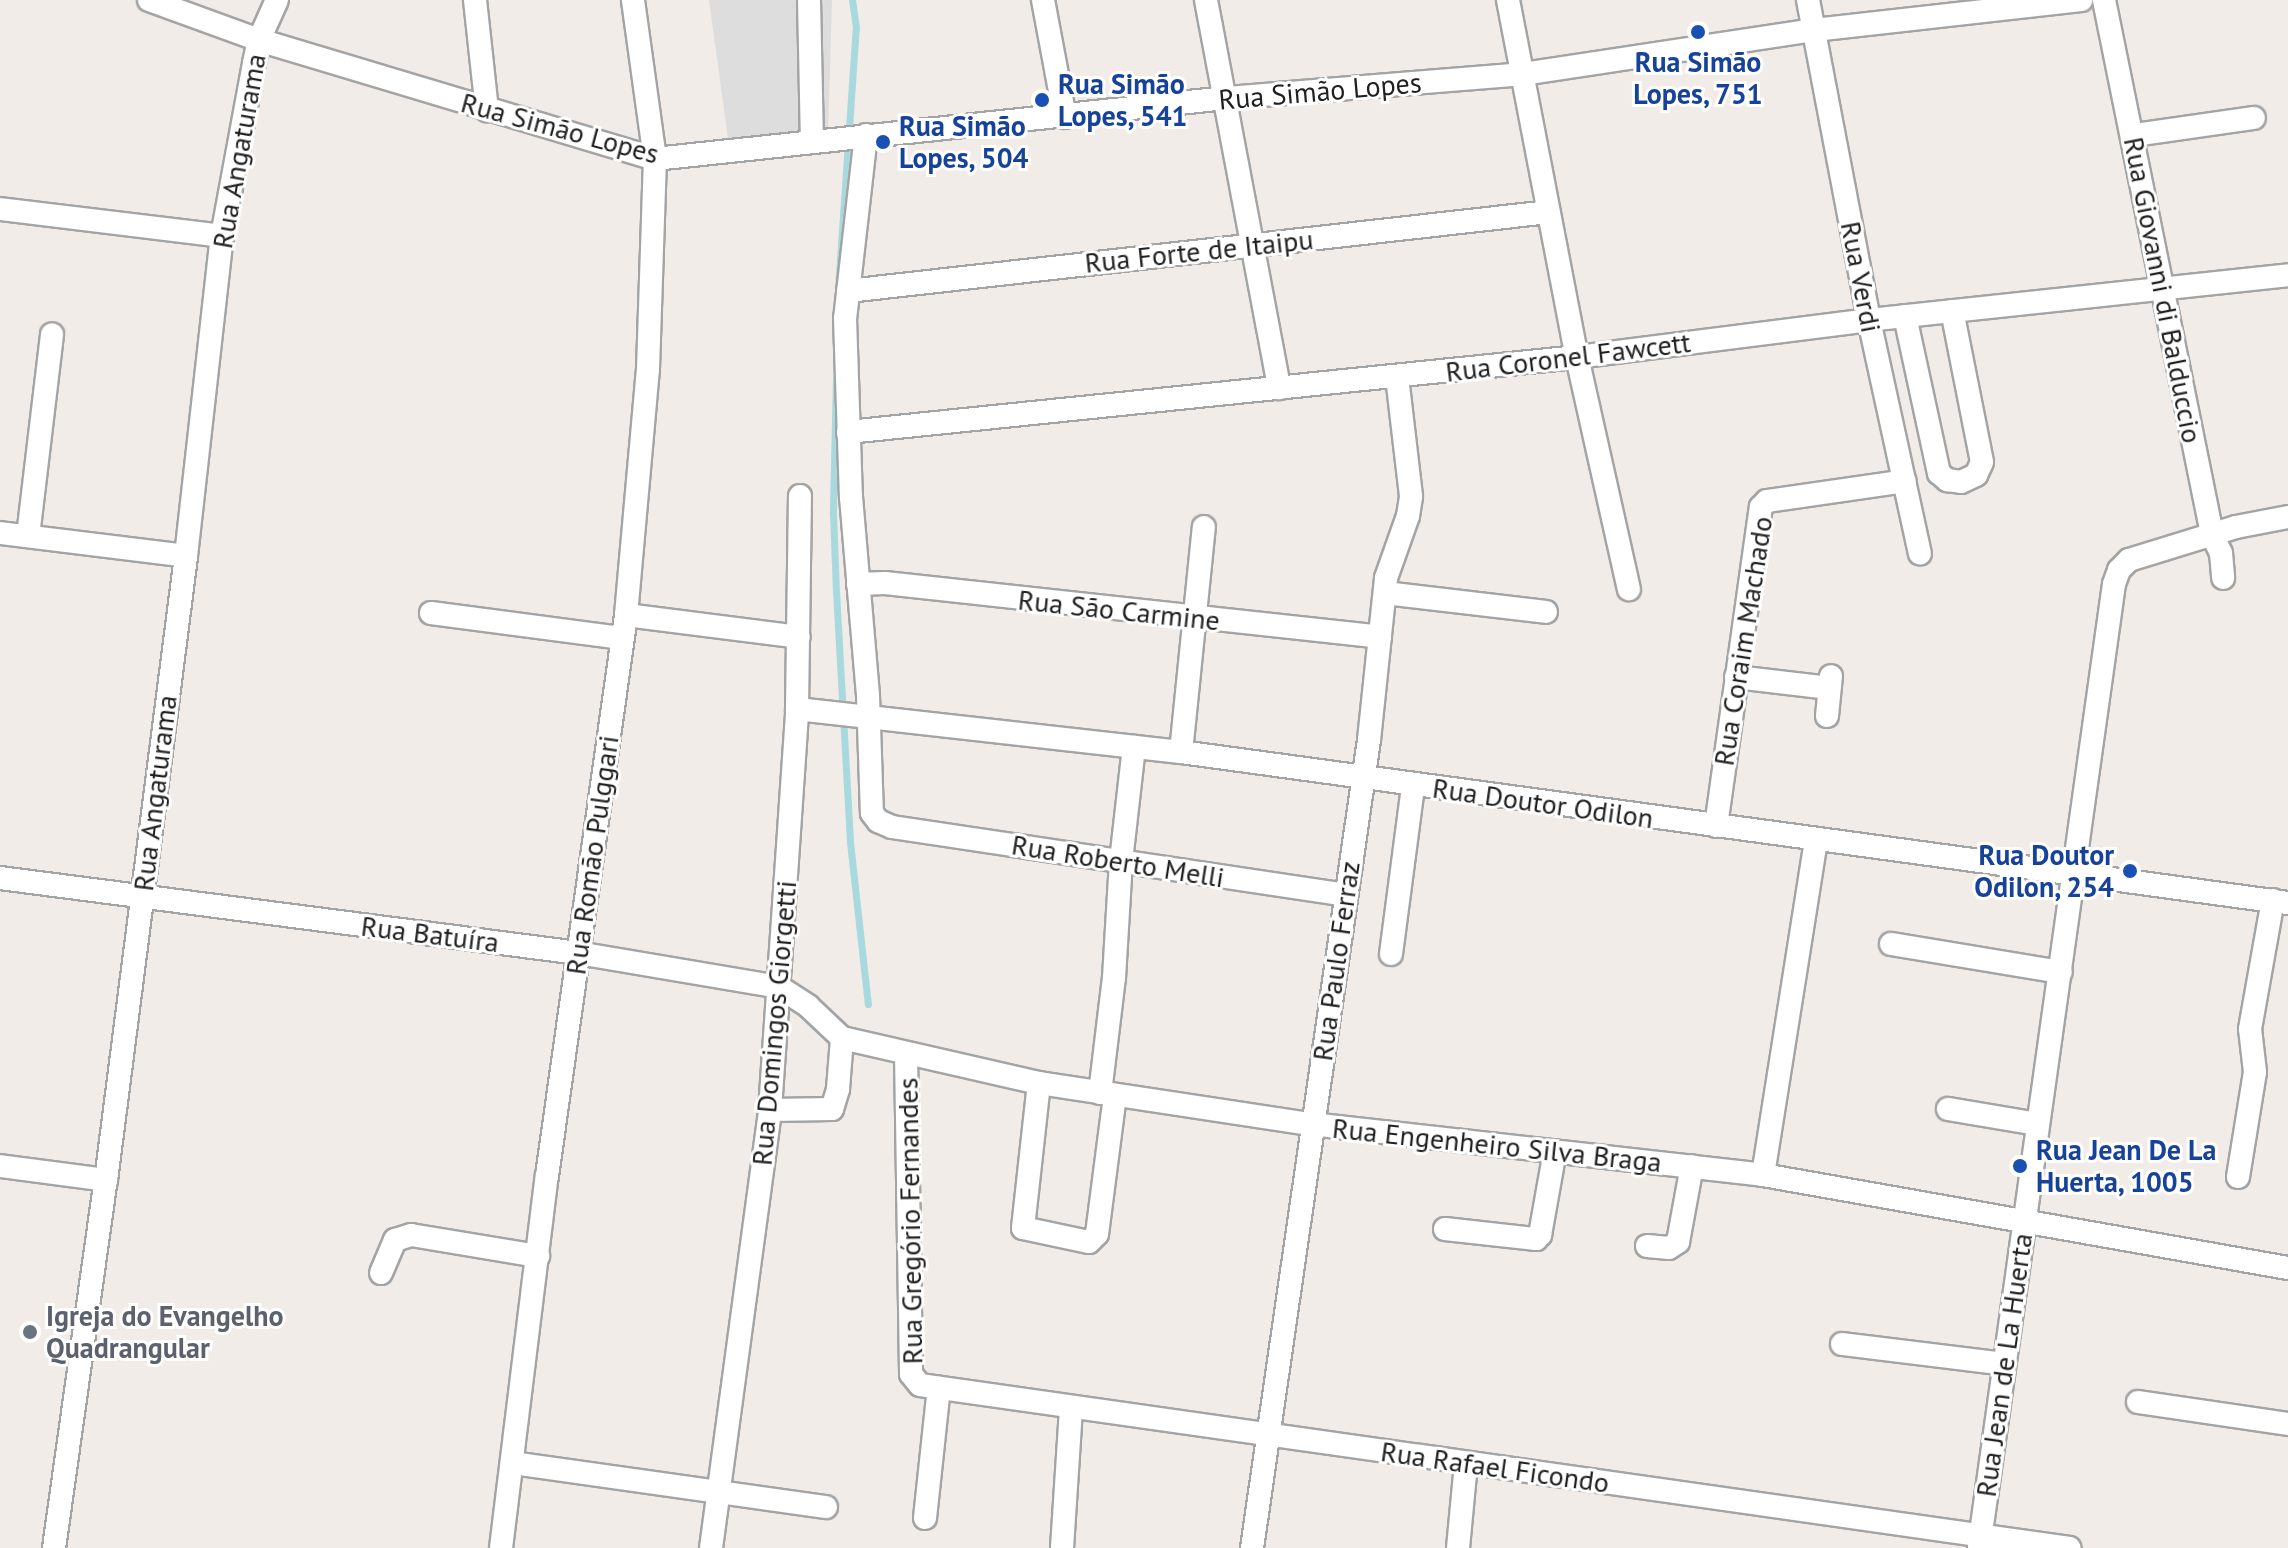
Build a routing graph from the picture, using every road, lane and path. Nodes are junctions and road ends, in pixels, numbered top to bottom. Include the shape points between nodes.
1 (149, 0) edge
2 (277, 0) edge
3 (475, 0) edge
4 (633, 0) edge
5 (809, 0) edge
6 (1043, 0) edge
7 (1206, 0) edge
8 (1508, 0) edge
9 (1808, 0) edge
10 (2081, 0) edge
11 (2104, 0) edge
12 (1814, 30) junction
13 (259, 40) junction
14 (1523, 74) junction
15 (1226, 98) junction
16 (487, 110) junction
17 (1065, 117) junction
18 (2254, 118) dead end
19 (866, 135) junction
20 (2134, 135) junction
21 (812, 140) junction
22 (655, 159) junction
23 (0, 209) edge
24 (1549, 212) junction
25 (222, 236) junction
26 (1253, 245) junction
27 (2288, 275) edge
28 (2163, 290) junction
29 (848, 291) junction
30 (1952, 311) junction
31 (1905, 316) junction
32 (1869, 320) junction
33 (52, 334) dead end
34 (1577, 357) junction
35 (1397, 377) junction
36 (1279, 388) junction
37 (848, 432) junction
38 (1905, 481) junction
39 (800, 496) dead end
40 (2288, 517) edge
41 (1204, 527) dead end
42 (0, 533) edge
43 (2212, 534) junction
44 (28, 536) junction
45 (1920, 553) dead end
46 (186, 556) junction
47 (2223, 578) dead end
48 (858, 584) junction
49 (1629, 589) dead end
50 (1385, 593) junction
51 (1546, 612) dead end
52 (431, 613) dead end
53 (1195, 619) junction
54 (624, 627) junction
55 (799, 637) junction
56 (1380, 637) junction
57 (1736, 677) junction
58 (797, 709) junction
59 (864, 716) junction
60 (1827, 716) dead end
61 (1134, 747) junction
62 (1181, 752) junction
63 (1363, 777) junction
64 (1413, 786) junction
65 (1716, 826) junction
66 (1816, 839) junction
67 (1121, 861) junction
68 (2073, 871) junction
69 (0, 878) edge
70 (1345, 895) junction
71 (141, 897) junction
72 (2280, 902) edge
73 (1891, 944) dead end
74 (578, 953) junction
75 (1391, 954) dead end
76 (2061, 972) junction
77 (779, 987) junction
78 (842, 1038) junction
79 (906, 1053) junction
80 (1039, 1083) junction
81 (1107, 1094) junction
82 (1948, 1109) dead end
83 (770, 1110) junction
84 (1311, 1124) junction
85 (2038, 1124) junction
86 (1555, 1151) junction
87 (0, 1166) edge
88 (1692, 1166) junction
89 (1763, 1175) junction
90 (2238, 1177) dead end
91 (106, 1180) junction
92 (2024, 1220) junction
93 (1445, 1229) dead end
94 (1647, 1246) dead end
95 (538, 1256) junction
96 (2288, 1268) edge
97 (381, 1273) dead end
98 (1842, 1344) dead end
99 (2004, 1364) junction
100 (930, 1387) junction
101 (2138, 1402) dead end
102 (1071, 1407) junction
103 (2288, 1424) edge
104 (1269, 1437) junction
105 (512, 1463) junction
106 (1466, 1463) junction
107 (719, 1490) junction
108 (826, 1507) dead end
109 (925, 1518) dead end
110 (1980, 1541) edge
111 (54, 1548) edge
112 (501, 1548) edge
113 (711, 1548) edge
114 (1062, 1548) edge
115 (1252, 1548) edge
116 (1458, 1548) edge
117 (2070, 1548) edge

1 - 13 street, Rua Simão Lopes
2 - 13 street, Rua Angaturama
3 - 16 street
4 - 22 street, Rua Romão Pulggari
5 - 21 street
6 - 17 street
7 - 15 street
8 - 14 street
9 - 12 street, Rua Verdi
10 - 12 street, Rua Simão Lopes
11 - 20 street, Rua Giovanni di Balduccio
12 - 14 street, Rua Simão Lopes
12 - 32 street, Rua Verdi
13 - 16 street, Rua Simão Lopes
13 - 25 street, Rua Angaturama
14 - 15 street, Rua Simão Lopes
14 - 24 street
15 - 17 street, Rua Simão Lopes
15 - 26 street
16 - 22 street, Rua Simão Lopes
17 - 19 street, Rua Simão Lopes
18 - 20 street
19 - 21 street, Rua Simão Lopes
19 - 29 street
20 - 28 street, Rua Giovanni di Balduccio
21 - 22 street, Rua Simão Lopes
22 - 54 street, Rua Romão Pulggari via 648,369
23 - 25 street
24 - 26 street, Rua Forte de Itaipu
24 - 34 street
25 - 46 street, Rua Angaturama
26 - 29 street, Rua Forte de Itaipu
26 - 36 street
27 - 28 street, Rua Coronel Fawcett
28 - 30 street, Rua Coronel Fawcett
28 - 43 street, Rua Giovanni di Balduccio
29 - 37 street
30 - 31 street, Rua Coronel Fawcett
30 - 31 street via 1982,462 1976,475 1961,482 1939,473
31 - 32 street, Rua Coronel Fawcett
32 - 34 street, Rua Coronel Fawcett
32 - 38 street, Rua Verdi
33 - 44 street
34 - 35 street, Rua Coronel Fawcett
34 - 49 street
35 - 36 street, Rua Coronel Fawcett
35 - 50 street, Rua Paulo Ferraz via 1411,496
36 - 37 street, Rua Coronel Fawcett
37 - 48 street
38 - 45 street, Rua Verdi
38 - 57 street, Rua Coraim Machado via 1767,501 1761,507
39 - 55 street, Rua Domingos Giorgetti
40 - 43 street
41 - 53 street
42 - 44 street
43 - 47 street, Rua Giovanni di Balduccio via 2221,553
43 - 68 street, Rua Jean de La Huerta via 2129,560 2119,570
44 - 46 street
46 - 71 street, Rua Angaturama
48 - 53 street, Rua São Carmine
48 - 59 street
50 - 51 street
50 - 56 street, Rua Paulo Ferraz
52 - 54 street
53 - 56 street, Rua São Carmine
53 - 62 street
54 - 55 street
54 - 74 street, Rua Romão Pulggari
55 - 58 street, Rua Domingos Giorgetti
56 - 63 street, Rua Paulo Ferraz
57 - 60 street via 1830,682
57 - 65 street, Rua Coraim Machado
58 - 59 street, Rua Doutor Odilon
58 - 77 street, Rua Domingos Giorgetti
59 - 61 street, Rua Doutor Odilon
59 - 67 street, Rua Roberto Melli via 872,813 878,821
61 - 62 street, Rua Doutor Odilon
61 - 67 street
62 - 63 street, Rua Doutor Odilon
63 - 64 street, Rua Doutor Odilon
63 - 70 street, Rua Paulo Ferraz
64 - 65 street, Rua Doutor Odilon
64 - 75 street
65 - 66 street, Rua Doutor Odilon
66 - 68 street, Rua Doutor Odilon
66 - 89 street
67 - 70 street, Rua Roberto Melli
67 - 81 street
68 - 72 street, Rua Doutor Odilon
68 - 76 street, Rua Jean de La Huerta
69 - 71 street, Rua Batuíra
70 - 84 street, Rua Paulo Ferraz
71 - 74 street, Rua Batuíra
71 - 91 street, Rua Angaturama
72 - 90 street via 2250,1029 2255,1072
73 - 76 street
74 - 77 street, Rua Batuíra
74 - 95 street, Rua Romão Pulggari
76 - 85 street, Rua Jean de La Huerta
77 - 78 street, Rua Batuíra
77 - 83 street, Rua Domingos Giorgetti
78 - 79 street, Rua Engenheiro Silva Braga
78 - 83 street via 832,1109
79 - 80 street, Rua Engenheiro Silva Braga
79 - 100 street, Rua Gregório Fernandes via 911,1374
80 - 81 street, Rua Engenheiro Silva Braga
80 - 81 street via 1023,1228 1089,1242 1097,1234
81 - 84 street, Rua Engenheiro Silva Braga
82 - 85 street
83 - 107 street, Rua Domingos Giorgetti
84 - 86 street, Rua Engenheiro Silva Braga
84 - 104 street, Rua Paulo Ferraz
85 - 92 street, Rua Jean de La Huerta
86 - 88 street, Rua Engenheiro Silva Braga
86 - 93 street via 1536,1239
87 - 91 street
88 - 89 street, Rua Engenheiro Silva Braga
88 - 94 street via 1678,1242 1669,1248
89 - 92 street, Rua Engenheiro Silva Braga
91 - 111 street, Rua Angaturama
92 - 96 street, Rua Engenheiro Silva Braga
92 - 99 street, Rua Jean de La Huerta
95 - 97 street via 411,1235 395,1240
95 - 105 street, Rua Romão Pulggari
98 - 99 street
99 - 110 street, Rua Jean de La Huerta
100 - 102 street, Rua Rafael Ficondo
100 - 109 street
101 - 103 street
102 - 104 street, Rua Rafael Ficondo
102 - 114 street
104 - 106 street, Rua Rafael Ficondo
104 - 115 street, Rua Paulo Ferraz
105 - 107 street
105 - 112 street, Rua Romão Pulggari
106 - 110 street, Rua Rafael Ficondo
106 - 116 street
107 - 108 street
107 - 113 street, Rua Domingos Giorgetti
110 - 117 street, Rua Rafael Ficondo

